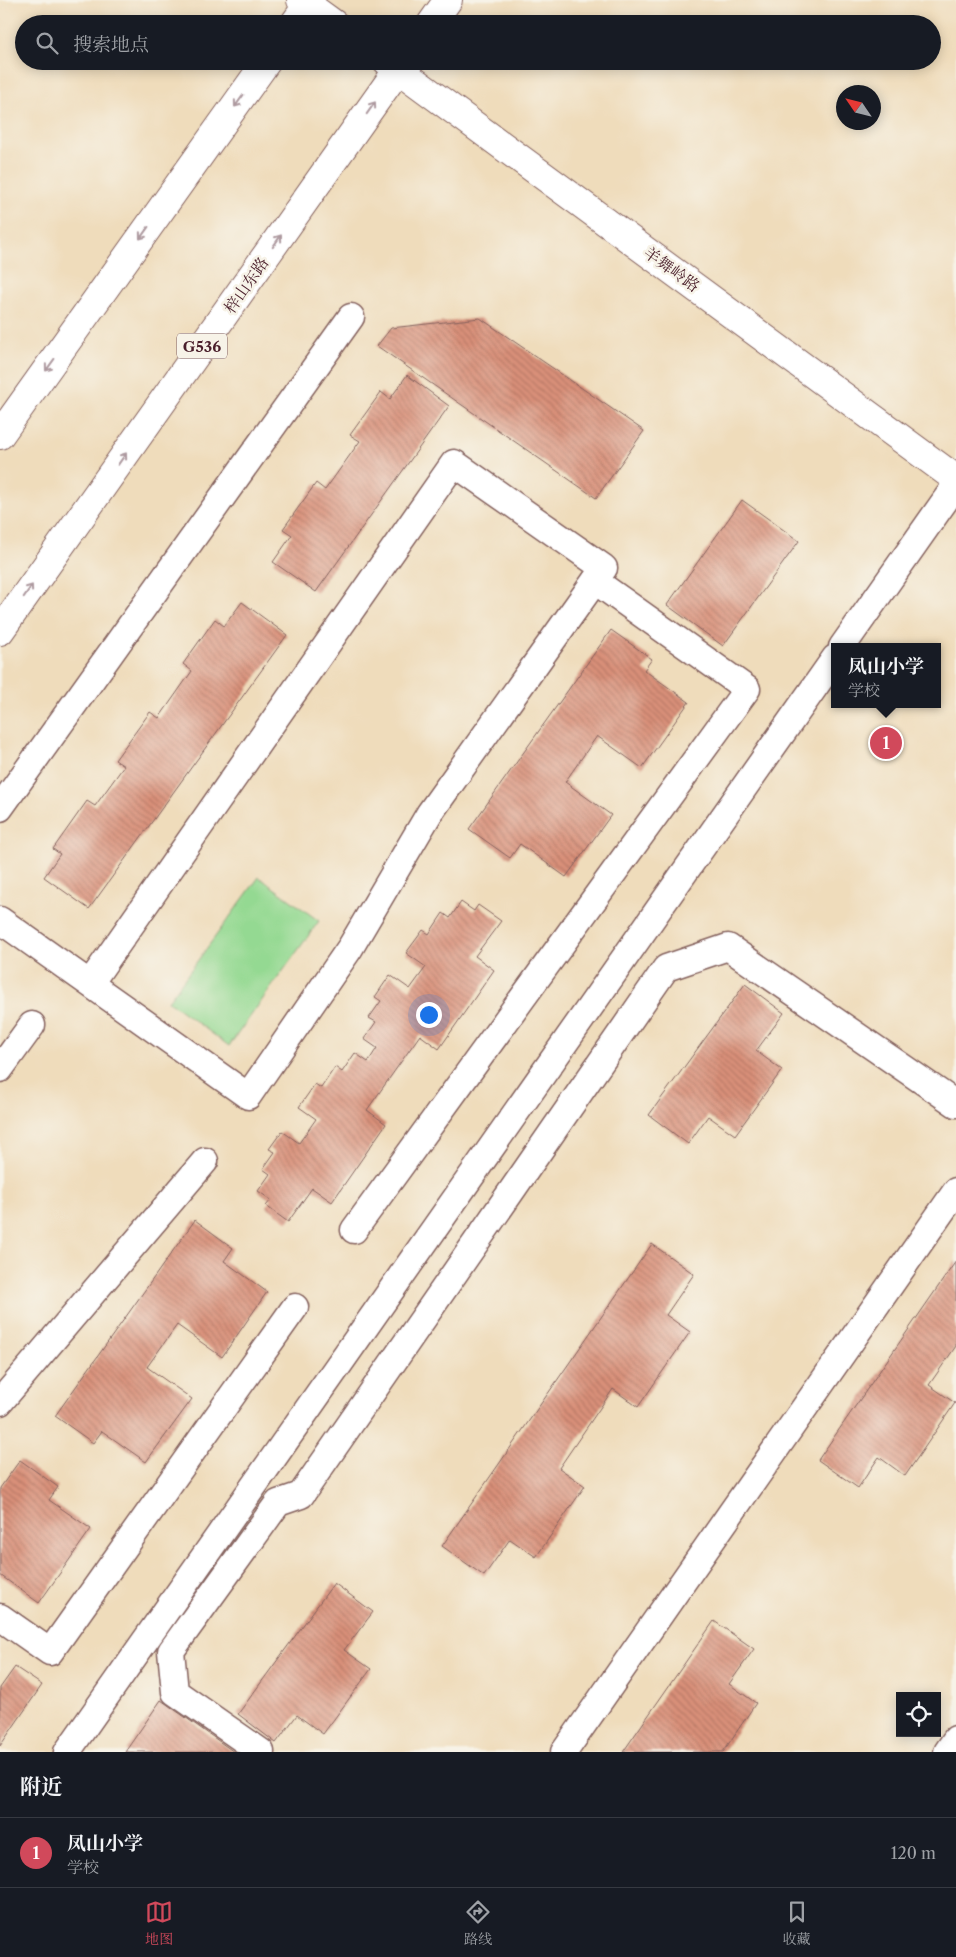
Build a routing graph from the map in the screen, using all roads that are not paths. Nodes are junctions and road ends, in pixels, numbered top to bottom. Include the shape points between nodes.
1 (448, 0) edge
2 (303, 7) edge
3 (318, 15) edge
4 (437, 15) edge
5 (261, 70) edge
6 (392, 70) edge
7 (404, 70) edge
8 (350, 317) dead end
9 (0, 435) edge
10 (956, 479) edge
11 (956, 485) edge
12 (595, 581) junction
13 (0, 631) edge
14 (845, 643) edge
15 (831, 664) edge
16 (0, 808) edge
17 (0, 920) edge
18 (90, 982) junction
19 (32, 1025) dead end
20 (0, 1069) edge
21 (956, 1104) edge
22 (205, 1161) dead end
23 (956, 1191) edge
24 (354, 1230) dead end
25 (295, 1307) dead end
26 (0, 1402) edge
27 (0, 1617) edge
28 (956, 1739) edge
29 (67, 1752) edge
30 (261, 1752) edge
31 (564, 1752) edge
32 (947, 1752) edge

1 - 4 main road
2 - 3 main road
5 -> 9 main road
13 -> 6 main road, 梓山东路 / G536
7 - 10 main road, 羊舞岭路
8 - 16 street
11 - 14 street
12 - 18 street via 429,814 350,948 248,1096
12 - 18 street via 604,568 454,463
12 - 24 street via 747,689
15 - 29 street
17 - 18 street
19 - 20 street
21 - 30 street via 728,947 666,968 301,1495 278,1503 171,1651 175,1692
22 - 26 street
23 - 31 street
25 - 27 street via 50,1652
28 - 32 street

